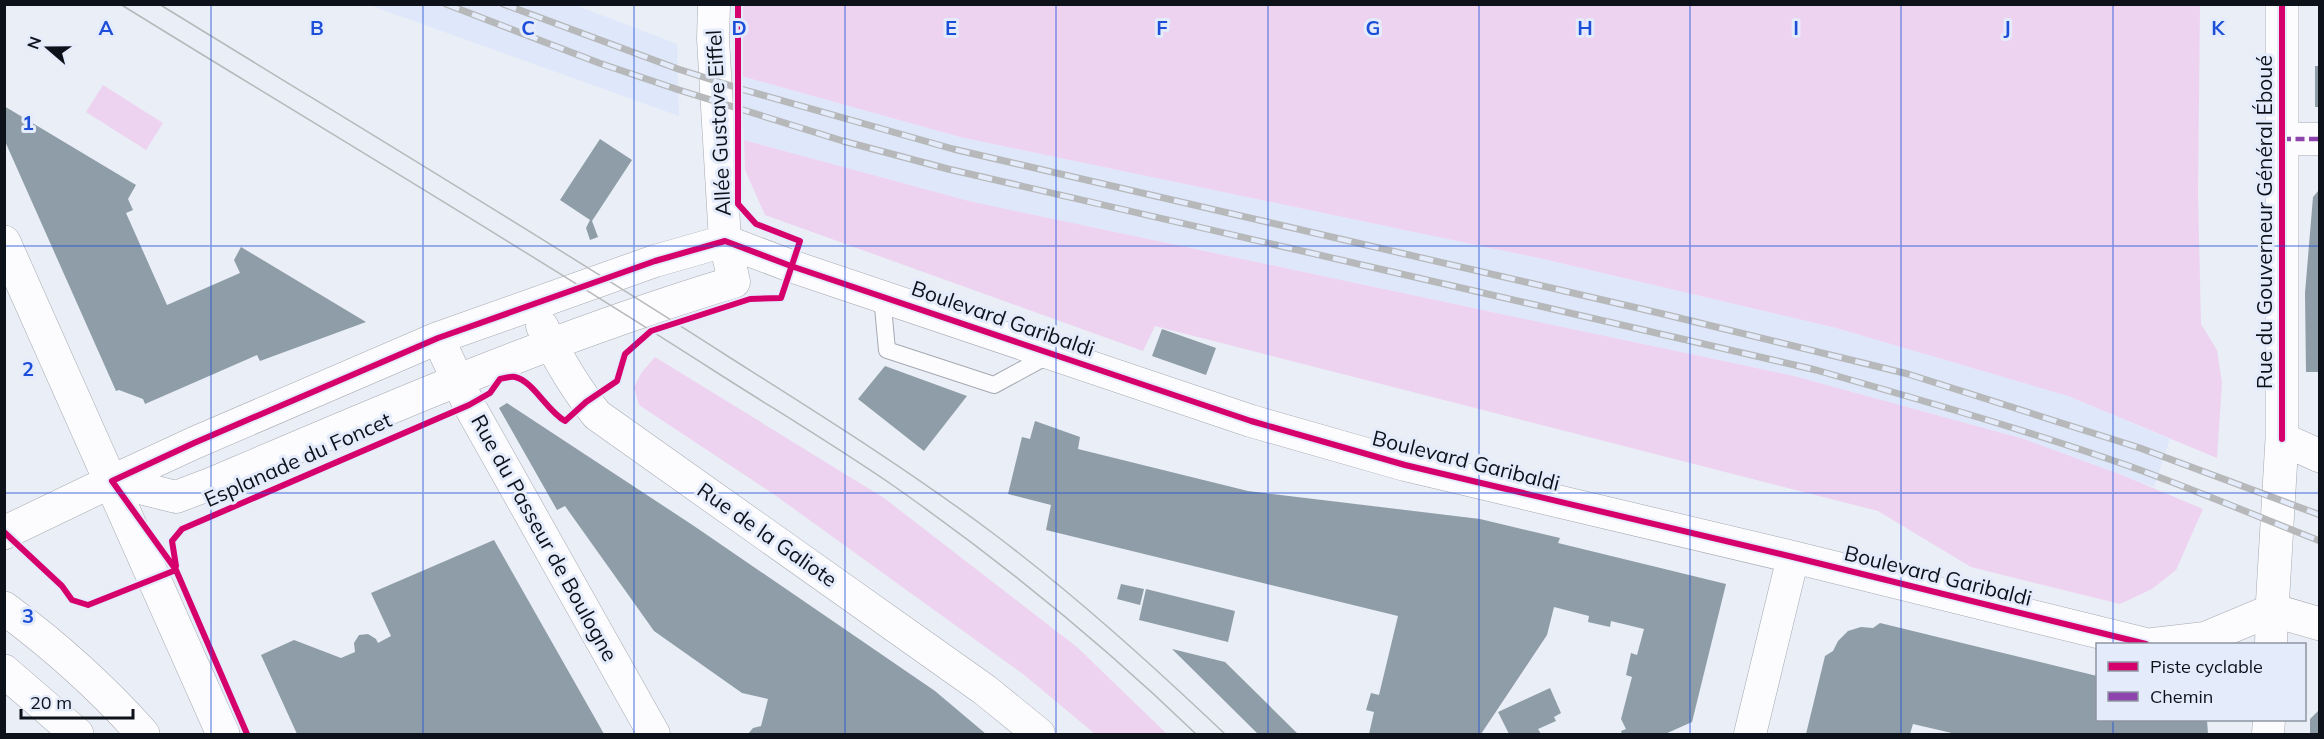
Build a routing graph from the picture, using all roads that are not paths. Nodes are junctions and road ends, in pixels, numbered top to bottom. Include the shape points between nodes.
1 (714, 4) edge
2 (2282, 4) edge
3 (2282, 139) junction
4 (2319, 139) edge
5 (725, 241) junction
6 (4, 242) edge
7 (784, 263) junction
8 (734, 282) junction
9 (882, 296) junction
10 (532, 304) junction
11 (438, 338) junction
12 (551, 345) junction
13 (1052, 353) junction
14 (457, 379) junction
15 (2282, 439) junction
16 (2319, 456) edge
17 (112, 481) junction
18 (4, 533) edge
19 (1793, 557) junction
20 (4, 608) edge
21 (2272, 610) junction
22 (2319, 624) edge
23 (2138, 643) edge
24 (2169, 643) edge
25 (2271, 643) edge
26 (4, 672) edge
27 (77, 735) edge
28 (143, 735) edge
29 (223, 735) edge
30 (654, 735) edge
31 (1039, 735) edge
32 (1750, 735) edge

1 - 5 street, Allée Gustave Eiffel
2 - 3 main road, Rue du Gouverneur Général Éboué
3 - 4 street
3 - 15 main road, Rue du Gouverneur Général Éboué
5 - 7 street, Boulevard Garibaldi
5 - 8 street
5 - 10 street
6 - 17 main road
7 - 8 street
7 - 9 street, Boulevard Garibaldi
8 - 12 street
9 - 13 street, Boulevard Garibaldi
9 - 13 lane via 887,350 994,385
10 - 11 street
10 - 12 street, Rue de la Galiote
11 - 14 street, Rue du Passeur de Boulogne
11 - 17 street
12 - 14 street
12 - 31 street, Rue de la Galiote via 597,415 975,683
13 - 19 street, Boulevard Garibaldi via 1251,421 1405,465
14 - 17 street, Esplanade du Foncet via 176,497
14 - 30 street, Rue du Passeur de Boulogne
15 - 16 main road
15 - 21 main road, Rue du Gouverneur Général Éboué
17 - 18 main road
17 - 29 main road
19 - 23 street, Boulevard Garibaldi
19 - 32 street
20 - 28 main road via 57,651
21 - 22 main road
21 - 24 street via 2205,638
21 - 25 street
26 - 27 main road

